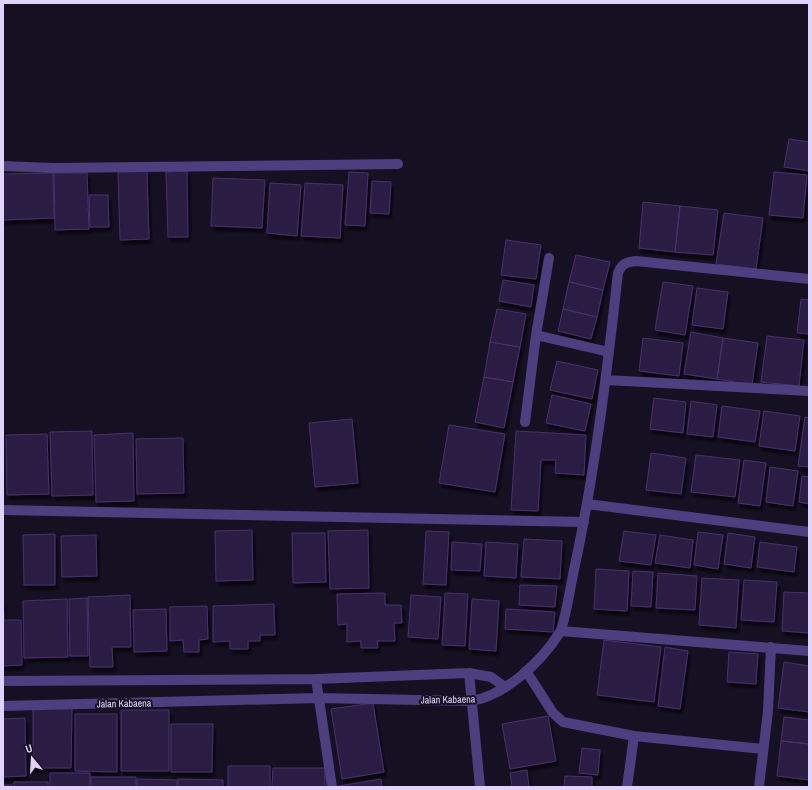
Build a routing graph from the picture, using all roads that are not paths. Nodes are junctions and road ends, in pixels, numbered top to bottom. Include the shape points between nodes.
1 (398, 164) dead end
2 (3, 166) edge
3 (549, 258) dead end
4 (809, 279) edge
5 (536, 335) junction
6 (609, 352) junction
7 (606, 380) junction
8 (809, 391) edge
9 (525, 422) dead end
10 (587, 504) junction
11 (3, 510) edge
12 (584, 522) junction
13 (809, 532) edge
14 (561, 630) junction
15 (770, 648) junction
16 (809, 651) edge
17 (526, 671) junction
18 (469, 673) junction
19 (316, 679) junction
20 (3, 681) edge
21 (505, 686) junction
22 (318, 698) junction
23 (471, 701) junction
24 (3, 706) edge
25 (634, 736) junction
26 (764, 749) junction
27 (332, 787) edge
28 (480, 787) edge
29 (627, 787) edge
30 (759, 787) edge

1 - 2 street via 53,168
3 - 5 street
4 - 6 street via 627,262 621,266 618,273
5 - 6 street
5 - 9 street
6 - 7 street
7 - 8 street
7 - 10 street
10 - 12 street
10 - 13 street
11 - 12 street
12 - 14 street
14 - 15 street
14 - 17 street, Jalan Kabaena via 540,658
15 - 16 street
15 - 26 street
17 - 21 street, Jalan Kabaena
17 - 25 street via 553,713 563,722
18 - 19 street
18 - 21 street via 491,677
18 - 23 street
19 - 20 street
19 - 22 street
21 - 23 street, Jalan Kabaena via 486,697
22 - 23 street, Jalan Kabaena
22 - 24 street, Jalan Kabaena
22 - 27 street
23 - 28 street
25 - 26 street
25 - 29 street
26 - 30 street

